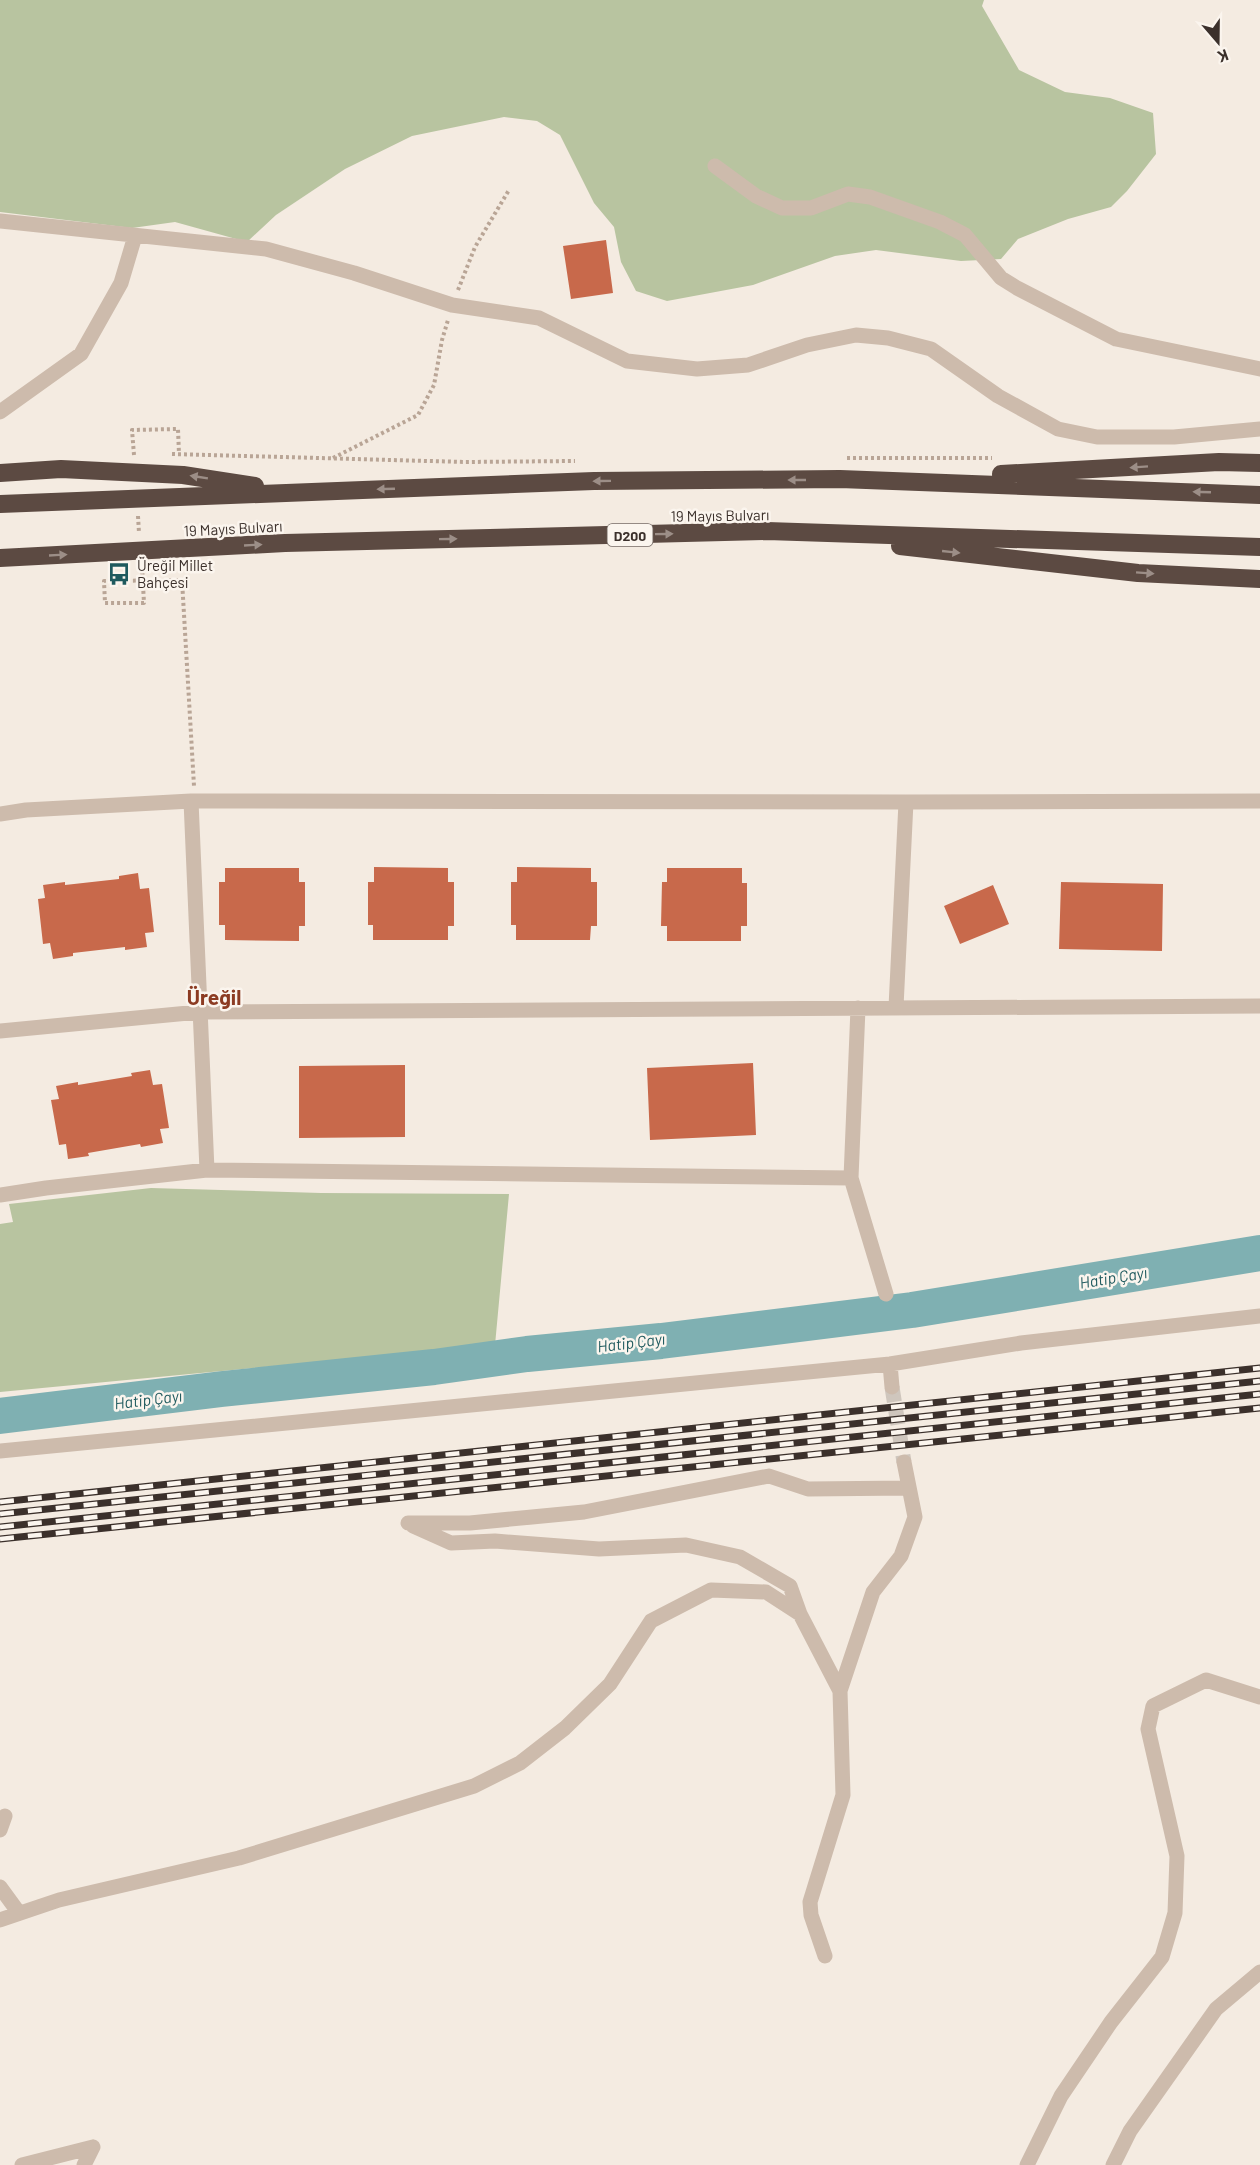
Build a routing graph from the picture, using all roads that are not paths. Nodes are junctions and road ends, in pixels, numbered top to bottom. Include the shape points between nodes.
1 (716, 166) dead end
2 (0, 221) edge
3 (135, 236) junction
4 (1260, 369) edge
5 (0, 412) edge
6 (1260, 429) edge
7 (1260, 463) edge
8 (0, 473) edge
9 (840, 479) junction
10 (298, 492) junction
11 (1260, 495) edge
12 (0, 504) edge
13 (767, 531) junction
14 (1260, 547) edge
15 (0, 558) edge
16 (1260, 579) edge
17 (193, 796) junction
18 (1260, 801) edge
19 (906, 802) junction
20 (0, 814) edge
21 (1260, 1006) edge
22 (896, 1007) junction
23 (858, 1008) junction
24 (199, 1012) junction
25 (0, 1031) edge
26 (207, 1170) junction
27 (851, 1178) junction
28 (0, 1195) edge
29 (886, 1294) dead end
30 (1260, 1316) edge
31 (890, 1364) junction
32 (892, 1387) tunnel mouth
33 (0, 1451) edge
34 (904, 1462) tunnel mouth
35 (909, 1488) junction
36 (800, 1614) junction
37 (840, 1690) junction
38 (1260, 1697) edge
39 (0, 1887) edge
40 (19, 1913) junction
41 (0, 1920) edge
42 (825, 1956) dead end
43 (1260, 1972) edge
44 (22, 2165) edge
45 (84, 2165) edge
46 (1027, 2165) edge
47 (1113, 2165) edge

1 - 4 street via 756,196 782,208 811,208 848,194 870,197 940,222 965,235 1001,278 1116,339
2 - 3 street
3 - 5 street via 120,283 81,354
3 - 6 street via 266,249 452,305 539,318 627,361 698,369 748,365 807,345 856,335 888,338 931,350 998,396 1058,429 1097,437 1174,437
7 -> 9 highway
10 -> 8 highway via 183,475 61,470
9 -> 10 highway via 594,481
11 -> 9 highway
10 - 12 highway
13 - 14 highway, 19 Mayıs Bulvarı / D200
15 -> 13 highway, 19 Mayıs Bulvarı / D200 via 285,543
13 -> 16 highway via 1138,573
17 - 19 street
17 - 20 street
17 - 24 street
18 - 19 street
19 - 22 street
21 - 22 street
22 - 23 street
23 - 24 street
23 - 27 street
24 - 25 street
24 - 26 street
26 - 27 street
26 - 28 street
27 - 29 street
30 - 31 street via 1021,1342
31 - 32 street
31 - 33 street
34 - 35 street
35 - 36 street via 808,1490 769,1476 584,1512 470,1523 408,1523 452,1543 495,1541 599,1549 686,1545 729,1554 789,1586
35 - 37 street via 915,1517 901,1556 873,1592
36 - 37 street
36 - 40 street via 766,1592 711,1590 651,1621 610,1684 565,1728 520,1763 474,1786 239,1858 59,1899
37 - 42 street via 843,1795 810,1902
38 - 46 street via 1206,1680 1153,1706 1148,1729 1177,1856 1175,1913 1162,1957 1110,2022 1061,2096
39 - 40 street
40 - 41 street
43 - 47 street via 1216,2009 1130,2131
44 - 45 street via 93,2147

